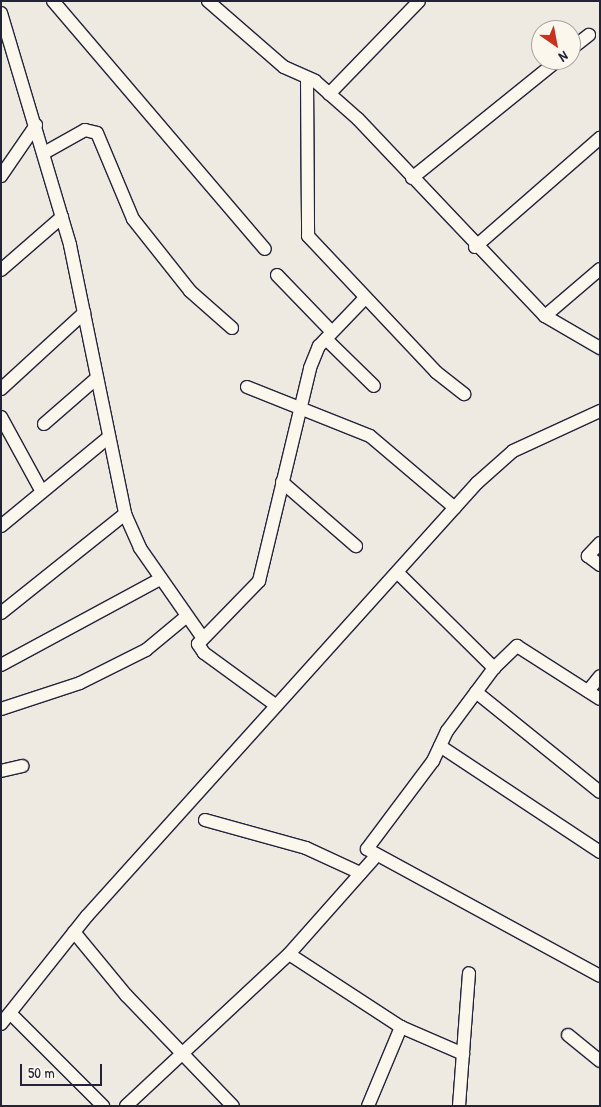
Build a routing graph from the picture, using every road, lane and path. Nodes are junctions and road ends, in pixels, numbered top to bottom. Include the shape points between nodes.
1 (53, 1) edge
2 (208, 1) edge
3 (419, 1) edge
4 (1, 14) edge
5 (589, 35) dead end
6 (581, 41) edge
7 (546, 70) edge
8 (307, 78) junction
9 (329, 94) junction
10 (36, 125) junction
11 (600, 138) edge
12 (44, 153) junction
13 (1, 176) edge
14 (412, 178) junction
15 (62, 217) junction
16 (475, 247) junction
17 (265, 249) dead end
18 (600, 269) edge
19 (1, 270) edge
20 (277, 275) dead end
21 (364, 299) junction
22 (84, 313) junction
23 (545, 316) junction
24 (232, 328) dead end
25 (329, 336) junction
26 (600, 348) edge
27 (97, 378) junction
28 (374, 386) dead end
29 (246, 387) dead end
30 (1, 389) edge
31 (464, 394) dead end
32 (300, 406) junction
33 (600, 410) edge
34 (1, 417) edge
35 (44, 424) dead end
36 (109, 437) junction
37 (282, 482) junction
38 (42, 492) junction
39 (455, 508) junction
40 (125, 514) junction
41 (1, 526) edge
42 (600, 543) edge
43 (356, 546) dead end
44 (600, 566) edge
45 (399, 574) junction
46 (160, 579) junction
47 (1, 612) edge
48 (187, 616) junction
49 (202, 637) junction
50 (1, 665) edge
51 (494, 668) junction
52 (600, 676) edge
53 (588, 691) junction
54 (476, 692) junction
55 (600, 699) edge
56 (274, 704) junction
57 (1, 709) edge
58 (440, 746) junction
59 (22, 766) dead end
60 (1, 771) edge
61 (600, 792) edge
62 (204, 820) dead end
63 (600, 852) edge
64 (376, 856) junction
65 (360, 872) junction
66 (74, 932) junction
67 (289, 954) junction
68 (598, 971) edge
69 (469, 973) dead end
70 (10, 1013) junction
71 (1, 1024) edge
72 (401, 1027) junction
73 (568, 1035) dead end
74 (181, 1054) junction
75 (463, 1054) junction
76 (600, 1061) edge
77 (103, 1106) edge
78 (126, 1106) edge
79 (233, 1106) edge
80 (368, 1106) edge
81 (459, 1106) edge

1 - 17 street
2 - 8 street via 284,66
3 - 9 street
4 - 10 street
5 - 6 street
7 - 14 street
8 - 9 street
8 - 21 street via 308,236
9 - 14 street
10 - 12 street
10 - 13 street
11 - 16 street
12 - 15 street
12 - 24 street via 85,130 96,133 133,219 190,291
14 - 16 street
15 - 19 street
15 - 22 street
16 - 23 street
18 - 23 street
20 - 25 street
21 - 25 street
21 - 31 street via 436,372
22 - 27 street
22 - 30 street
23 - 26 street
25 - 28 street
25 - 32 street via 310,368
27 - 35 street
27 - 36 street
29 - 32 street
32 - 37 street
32 - 39 street via 370,436
33 - 39 street via 513,451
34 - 38 street
36 - 38 street
36 - 40 street
37 - 43 street
37 - 49 street via 259,581
38 - 41 street
39 - 45 street
40 - 46 street
40 - 47 street
42 - 44 street via 588,556
45 - 51 street
45 - 56 street
46 - 48 street
46 - 50 street
48 - 49 street
48 - 57 street via 146,650 80,683
49 - 56 street via 201,650
51 - 53 street via 516,646
51 - 54 street
52 - 53 street
53 - 55 street
54 - 58 street
54 - 61 street
56 - 66 street
58 - 63 street
58 - 64 street via 367,849
59 - 60 street
62 - 65 street via 306,848
64 - 65 street
64 - 68 street
65 - 67 street
66 - 70 street
66 - 74 street
67 - 72 street
67 - 74 street
69 - 75 street
70 - 71 street
70 - 77 street
72 - 75 street
72 - 80 street
73 - 76 street
74 - 78 street
74 - 79 street
75 - 81 street

